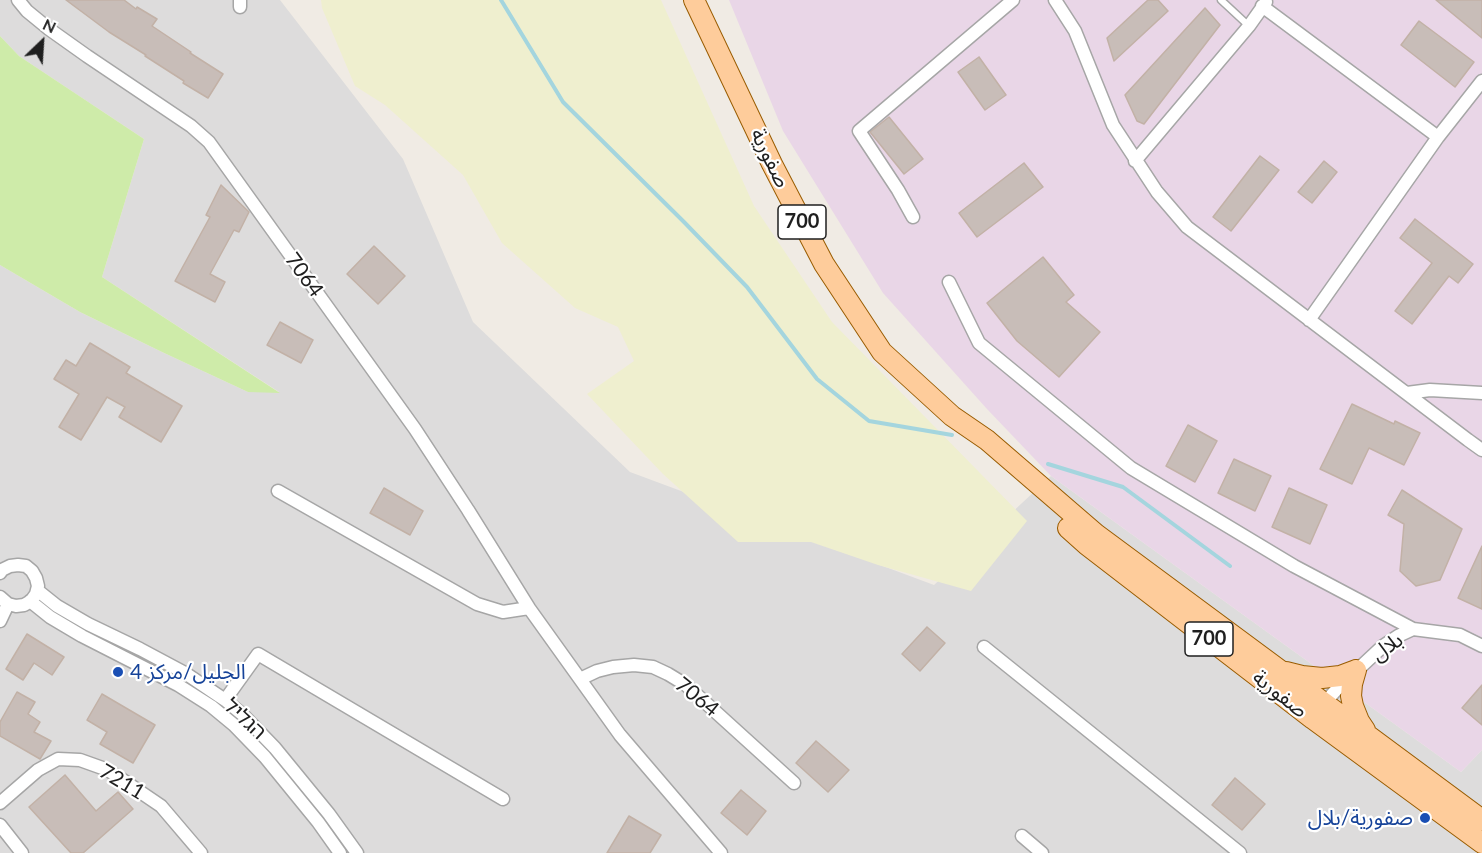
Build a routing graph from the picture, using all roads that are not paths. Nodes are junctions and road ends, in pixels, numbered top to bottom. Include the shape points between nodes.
1 (18, 0) edge
2 (694, 0) edge
3 (1013, 0) edge
4 (1054, 0) edge
5 (1221, 0) edge
6 (1265, 3) edge
7 (1248, 26) junction
8 (1482, 81) edge
9 (1438, 137) junction
10 (1135, 161) junction
11 (913, 218) dead end
12 (949, 282) dead end
13 (1309, 320) junction
14 (1407, 393) junction
15 (1482, 393) edge
16 (952, 416) junction
17 (1482, 450) edge
18 (278, 491) dead end
19 (1, 571) edge
20 (37, 590) junction
21 (4, 601) edge
22 (30, 601) junction
23 (529, 609) junction
24 (0, 621) edge
25 (1413, 629) junction
26 (1482, 646) edge
27 (984, 648) dead end
28 (1356, 670) junction
29 (1281, 671) junction
30 (580, 679) junction
31 (225, 700) junction
32 (1318, 711) junction
33 (1370, 737) junction
34 (794, 783) dead end
35 (503, 799) dead end
36 (0, 803) edge
37 (1482, 820) edge
38 (0, 825) edge
39 (1022, 836) dead end
40 (1482, 843) edge
41 (22, 853) edge
42 (201, 853) edge
43 (340, 853) edge
44 (357, 853) edge
45 (721, 853) edge
46 (1042, 853) edge
47 (1240, 853) edge

1 - 23 street, 7064 via 49,29 209,142 415,429
2 - 16 main road, صفورية / 700 via 824,264 882,352
3 - 11 street via 860,130
4 - 10 street via 1075,31 1113,125
5 - 7 lane
6 - 7 street
6 - 9 street
7 - 10 street
8 - 9 street
9 - 13 street
10 - 13 street via 1187,227
12 - 25 street via 979,343 1131,468 1294,566
13 - 14 street
14 - 15 street
14 - 17 street
16 - 29 main road, صفورية / 700 via 987,440 1096,534
16 - 32 main road, صفورية / 700 via 974,446 1088,545
18 - 23 street via 477,604 503,612
19 - 20 street via 18,564 26,566 36,578
20 - 22 street
20 - 31 street, הגליל via 57,606 185,673
21 - 22 street via 16,606
21 - 24 street
22 - 43 street, הגליל via 82,636 211,706 265,757
23 - 30 street, 7064
25 - 26 street, بلال via 1460,634
25 - 28 street, بلال via 1383,646
27 - 47 street
28 - 29 main road via 1322,678
28 - 32 street, بلال
28 - 33 main road via 1353,706
29 - 32 main road, صفورية / 700
30 - 34 street, 7064 via 597,671 634,665 668,674 686,685
30 - 45 street, 7064 via 620,735
31 - 35 street via 258,654
31 - 44 street, הגליל via 275,748
32 - 33 main road, صفورية / 700
32 - 40 main road, صفورية / 700
33 - 37 main road, صفورية / 700
36 - 42 street, 7211 via 38,770 58,759 80,760 108,770 161,806
38 - 41 street
39 - 46 street

